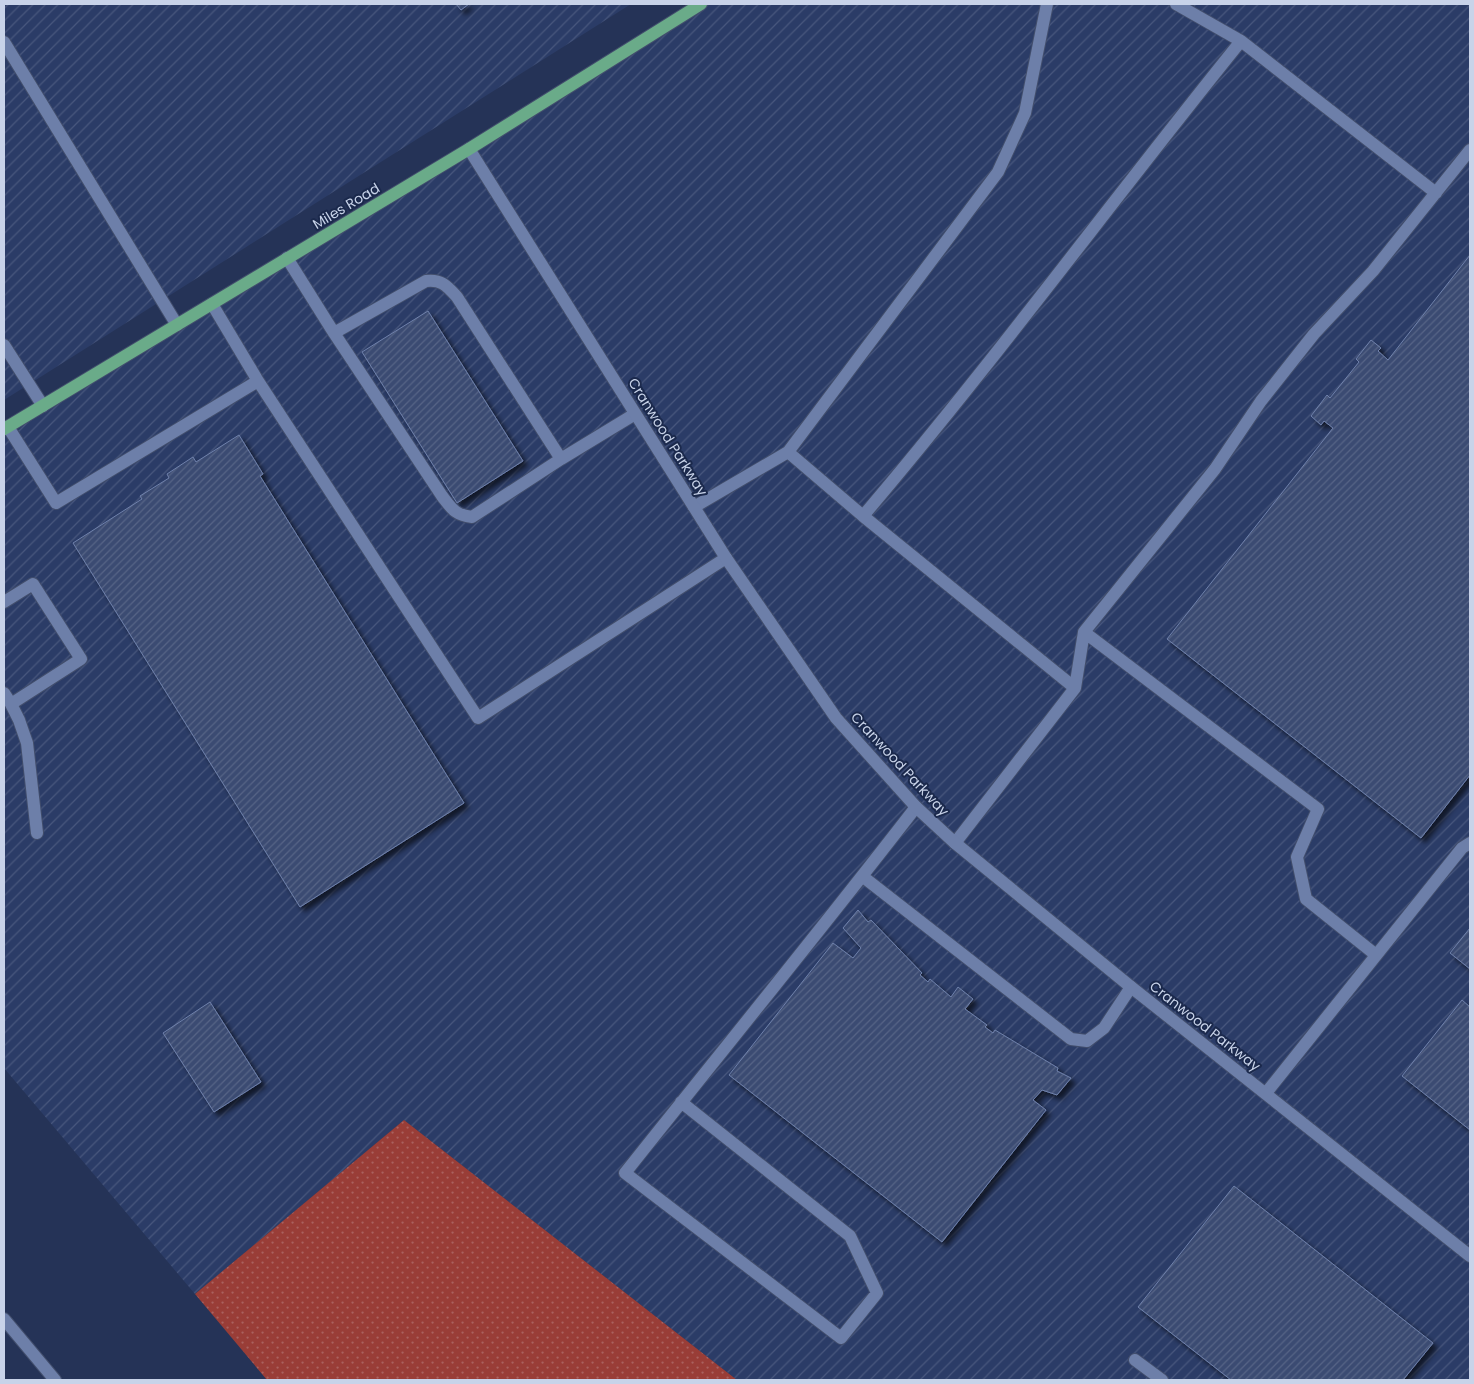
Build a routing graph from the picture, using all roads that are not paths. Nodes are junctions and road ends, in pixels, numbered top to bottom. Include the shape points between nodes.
1 (701, 4) edge
2 (1046, 4) edge
3 (1176, 4) edge
4 (1242, 41) junction
5 (4, 42) edge
6 (469, 149) junction
7 (1470, 150) edge
8 (1436, 193) junction
9 (287, 258) junction
10 (212, 304) junction
11 (177, 326) junction
12 (334, 333) junction
13 (4, 345) edge
14 (258, 381) junction
15 (43, 406) junction
16 (635, 414) junction
17 (6, 428) edge
18 (788, 452) junction
19 (561, 459) junction
20 (694, 507) junction
21 (863, 516) junction
22 (726, 558) junction
23 (4, 602) edge
24 (1084, 632) junction
25 (1075, 688) junction
26 (7, 699) edge
27 (916, 806) junction
28 (37, 833) dead end
29 (955, 843) junction
30 (1470, 843) edge
31 (862, 876) junction
32 (1376, 955) junction
33 (1131, 987) junction
34 (1266, 1094) junction
35 (681, 1102) junction
36 (1470, 1256) edge
37 (4, 1319) edge
38 (1135, 1360) dead end
39 (55, 1380) edge
40 (1162, 1380) edge

1 - 6 main road, Miles Road
2 - 18 street via 1025,113 998,172
3 - 4 street
4 - 8 street
4 - 21 street via 971,385
5 - 11 street
6 - 9 main road, Miles Road
6 - 16 street, Cranwood Parkway
7 - 8 street
8 - 24 street via 1373,271 1302,349 1261,401 1215,469
9 - 10 main road, Miles Road
9 - 12 street
10 - 11 main road, Miles Road
10 - 14 street
11 - 15 main road, Miles Road
12 - 19 street via 426,281 436,280 446,285 457,297
12 - 19 street via 442,496 461,515 472,517
13 - 15 street
14 - 17 street via 56,503
14 - 22 street via 478,718
15 - 17 main road, Miles Road
16 - 19 street
16 - 20 street, Cranwood Parkway
18 - 20 street
18 - 21 street
20 - 22 street, Cranwood Parkway
21 - 25 street
22 - 27 street, Cranwood Parkway via 836,718
23 - 26 street via 33,584 81,659
24 - 25 street
24 - 32 street via 1318,809 1297,857 1306,899
25 - 29 street
26 - 28 street via 27,743
27 - 29 street, Cranwood Parkway
27 - 31 street
29 - 33 street, Cranwood Parkway
30 - 32 street via 1462,848
31 - 33 street via 1071,1039 1087,1041 1104,1028
31 - 35 street
32 - 34 street
33 - 34 street, Cranwood Parkway
34 - 36 street, Cranwood Parkway
35 - 35 street via 625,1173 841,1338 877,1293 850,1236
37 - 39 street
38 - 40 street

